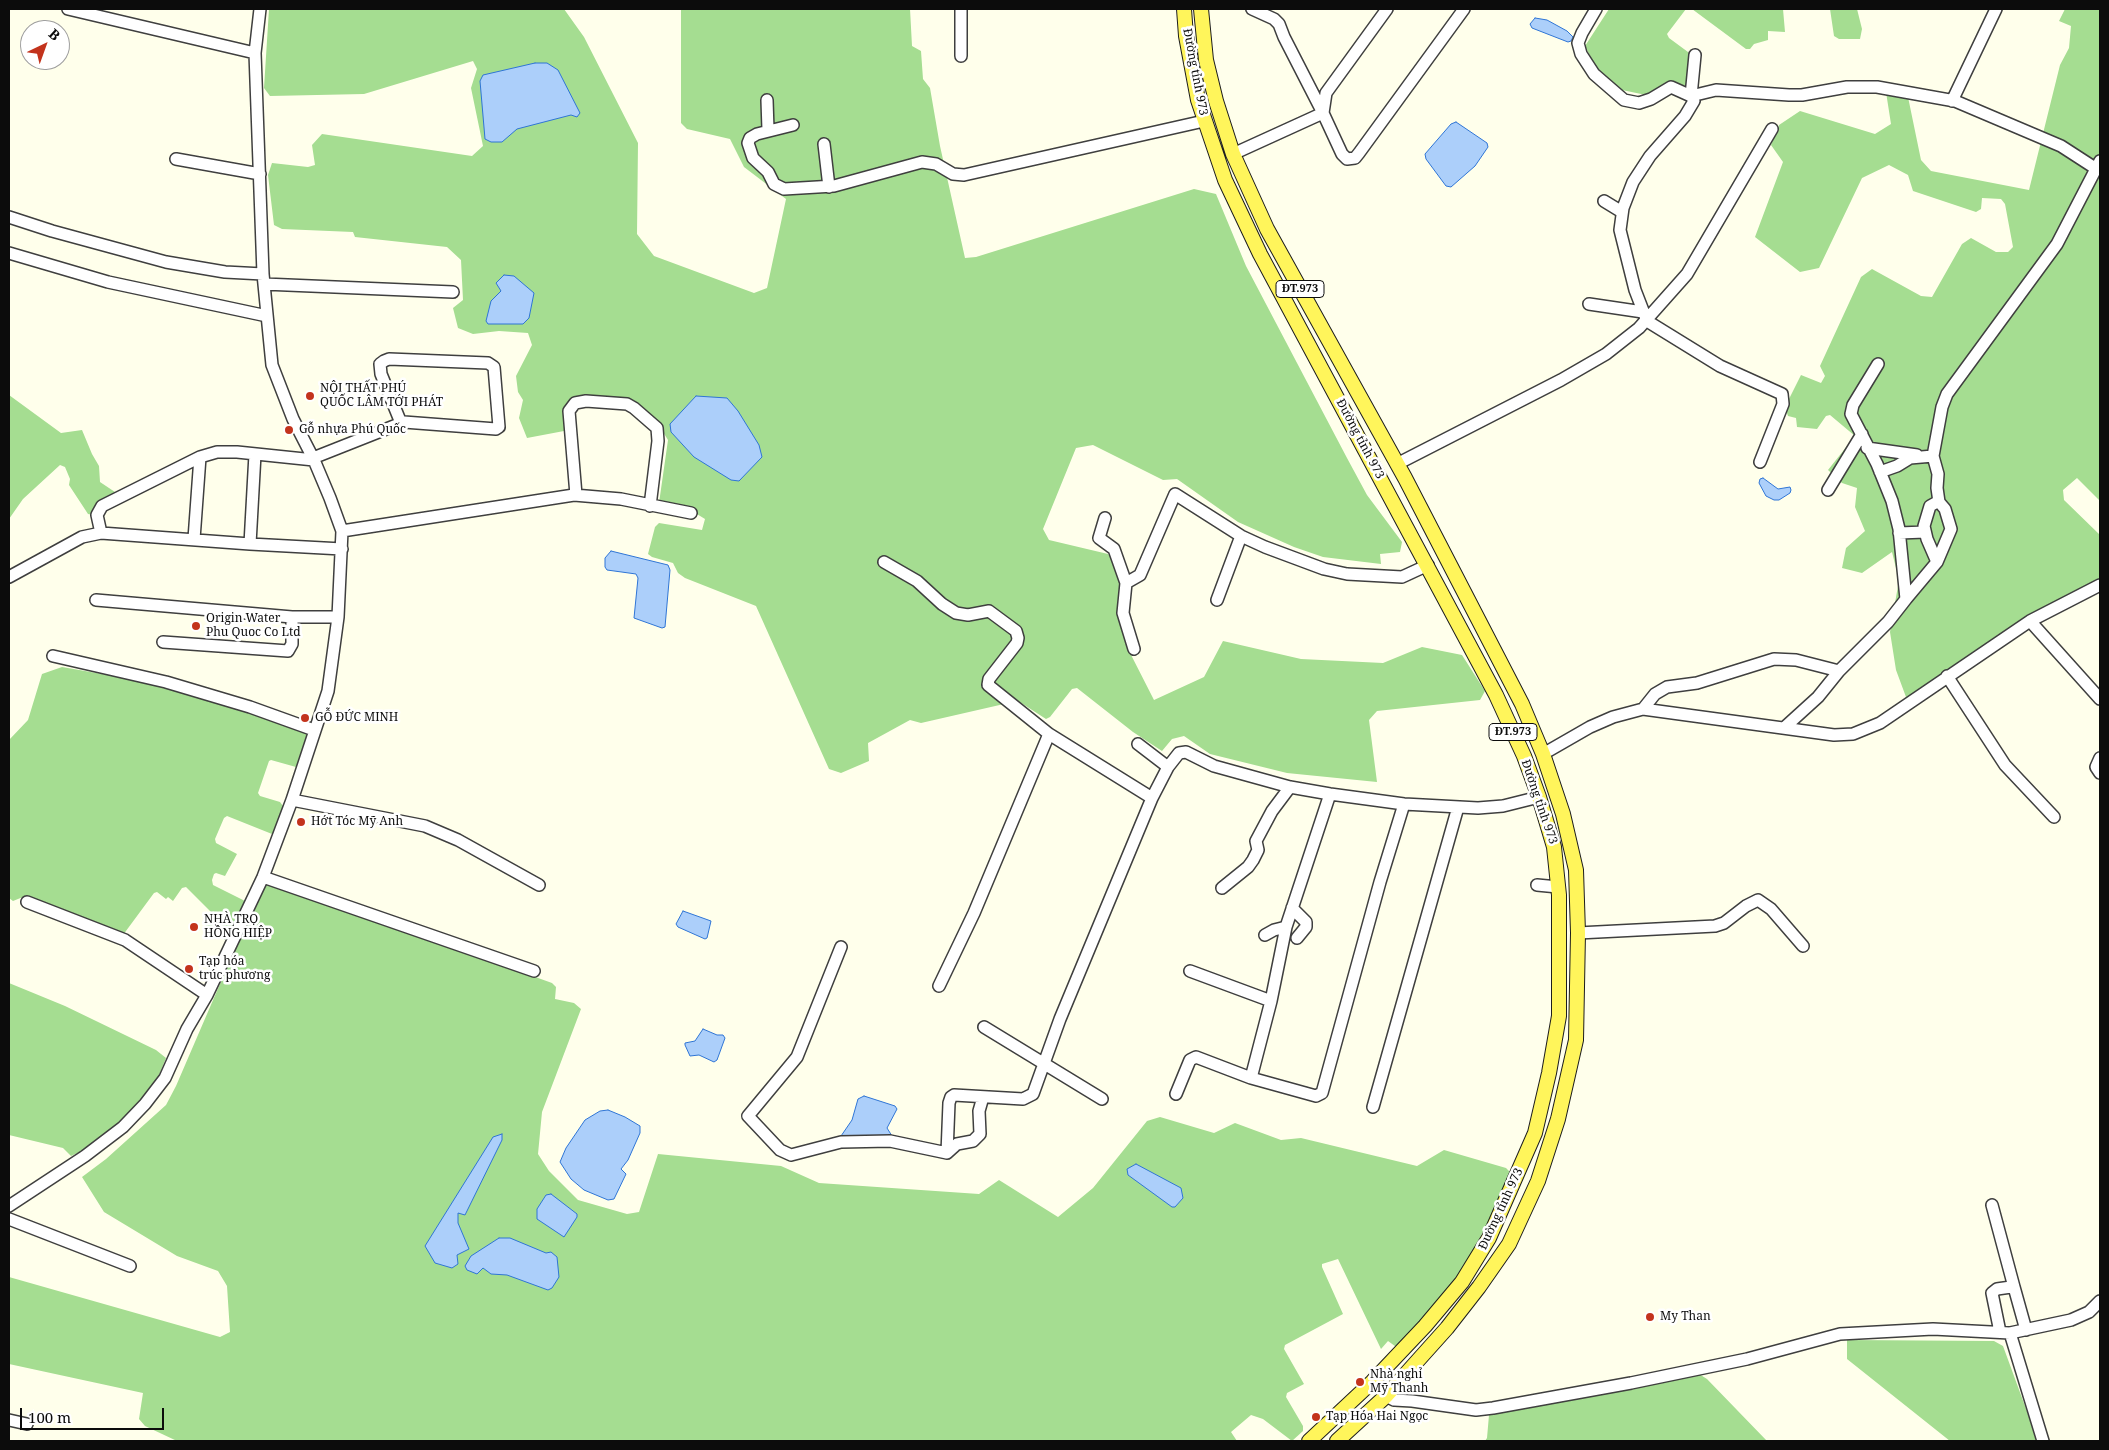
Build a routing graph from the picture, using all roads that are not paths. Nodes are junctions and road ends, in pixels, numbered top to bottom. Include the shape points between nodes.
1 (68, 9) edge
2 (260, 9) edge
3 (962, 9) edge
4 (1184, 9) edge
5 (1201, 9) edge
6 (1252, 9) edge
7 (1387, 9) edge
8 (1464, 9) edge
9 (1596, 9) edge
10 (1996, 9) edge
11 (255, 53) junction
12 (1695, 55) dead end
13 (961, 56) dead end
14 (1691, 96) junction
15 (767, 100) dead end
16 (1952, 100) junction
17 (1323, 113) junction
18 (1204, 121) junction
19 (793, 125) dead end
20 (1772, 129) dead end
21 (768, 130) junction
22 (824, 144) dead end
23 (1234, 154) junction
24 (176, 158) dead end
25 (2098, 165) edge
26 (260, 174) junction
27 (829, 187) junction
28 (1604, 201) dead end
29 (1622, 212) junction
30 (9, 217) edge
31 (9, 253) edge
32 (264, 279) junction
33 (454, 292) dead end
34 (1589, 304) dead end
35 (267, 316) junction
36 (1645, 316) junction
37 (1878, 364) dead end
38 (401, 423) junction
39 (1862, 434) junction
40 (1867, 448) junction
41 (255, 454) junction
42 (1928, 456) junction
43 (200, 457) junction
44 (314, 459) junction
45 (1760, 462) dead end
46 (1397, 464) junction
47 (1880, 472) junction
48 (1828, 490) dead end
49 (576, 495) junction
50 (1939, 501) junction
51 (650, 506) junction
52 (691, 513) dead end
53 (1105, 518) dead end
54 (342, 530) junction
55 (1926, 532) junction
56 (101, 533) junction
57 (1899, 533) junction
58 (1241, 536) junction
59 (194, 539) junction
60 (250, 544) junction
61 (342, 549) junction
62 (1443, 554) junction
63 (884, 562) dead end
64 (1937, 562) junction
65 (1428, 565) junction
66 (9, 577) edge
67 (1126, 583) junction
68 (2100, 585) edge
69 (1906, 598) junction
70 (96, 600) dead end
71 (1217, 600) dead end
72 (292, 617) junction
73 (338, 618) junction
74 (2030, 621) junction
75 (163, 642) dead end
76 (1134, 649) dead end
77 (53, 656) dead end
78 (1839, 671) junction
79 (1947, 676) junction
80 (2100, 699) edge
81 (1642, 709) junction
82 (1785, 727) junction
83 (314, 730) junction
84 (1049, 734) junction
85 (1138, 744) dead end
86 (1543, 754) junction
87 (2100, 758) edge
88 (1168, 768) junction
89 (2100, 773) edge
90 (1290, 787) junction
91 (1330, 794) junction
92 (1152, 798) junction
93 (1539, 798) junction
94 (292, 800) junction
95 (1404, 804) junction
96 (1458, 807) junction
97 (2054, 817) dead end
98 (263, 878) junction
99 (1537, 884) dead end
100 (539, 885) dead end
101 (1558, 887) junction
102 (1222, 888) dead end
103 (27, 902) dead end
104 (1292, 908) junction
105 (1286, 927) junction
106 (1578, 933) junction
107 (1265, 935) dead end
108 (1297, 938) dead end
109 (1803, 946) dead end
110 (841, 947) dead end
111 (1190, 970) dead end
112 (534, 971) dead end
113 (939, 986) dead end
114 (207, 995) junction
115 (1271, 1001) junction
116 (984, 1027) dead end
117 (1043, 1063) junction
118 (1251, 1078) junction
119 (1176, 1094) dead end
120 (984, 1097) junction
121 (1102, 1099) dead end
122 (1373, 1108) dead end
123 (947, 1153) junction
124 (1992, 1205) dead end
125 (9, 1206) edge
126 (9, 1219) edge
127 (130, 1266) dead end
128 (2014, 1287) junction
129 (2100, 1301) edge
130 (2089, 1312) junction
131 (2100, 1317) edge
132 (2026, 1330) junction
133 (2005, 1333) junction
134 (1372, 1382) junction
135 (1386, 1396) junction
136 (9, 1420) edge
137 (27, 1424) dead end
138 (1309, 1441) edge
139 (1337, 1441) edge
140 (2043, 1441) edge

1 - 11 street
2 - 11 street
3 - 13 street
4 - 18 main road, Đường tỉnh 973 / ĐT.973 via 1186,36
5 - 23 main road, Đường tỉnh 973 / ĐT.973 via 1206,60
6 - 17 street via 1280,24
7 - 17 street via 1326,93
8 - 17 street via 1355,158 1347,160 1342,154
9 - 14 street via 1578,44 1588,66 1608,88 1632,103 1651,99 1671,87
10 - 16 street
11 - 26 street
12 - 14 street
14 - 16 street via 1716,90 1802,95 1863,86
14 - 29 street via 1694,101 1690,110 1641,168
15 - 21 street
16 - 25 street
17 - 23 street
18 - 27 street via 964,176 936,164 922,162
18 - 65 main road, Đường tỉnh 973 / ĐT.973 via 1225,180 1260,254
19 - 21 street
20 - 36 street via 1687,274
21 - 27 street via 750,138 748,143 752,158 768,172 774,184 784,189
22 - 27 street
23 - 46 main road, Đường tỉnh 973 / ĐT.973 via 1267,229
24 - 26 street
25 - 42 street via 2057,244 1947,394
26 - 32 street
28 - 29 street
29 - 36 street via 1620,230
30 - 32 street via 166,262
31 - 35 street via 108,282
32 - 33 street
32 - 35 street
34 - 36 street
35 - 44 street via 272,365 293,419
36 - 45 street via 1720,366 1782,394 1783,404
36 - 46 street via 1606,354
37 - 39 street via 1853,405 1851,414
38 - 38 street via 381,374 380,364 384,361 488,363 494,367 499,427 496,429
38 - 44 street
39 - 40 street
39 - 48 street
40 - 42 street
40 - 47 street
41 - 43 street via 217,452
41 - 44 street
41 - 60 street
42 - 47 street via 1910,458
42 - 50 street via 1938,474 1936,488
43 - 56 street via 102,506 97,515
43 - 59 street
44 - 54 street
46 - 62 main road, Đường tỉnh 973 / ĐT.973
47 - 57 street via 1892,501
49 - 51 street via 621,499
49 - 51 street via 568,411 575,403 586,401 627,404 658,428
49 - 54 street
50 - 55 street via 1930,506 1924,526
50 - 64 street via 1951,529
51 - 52 street
53 - 67 street via 1100,538 1114,549
54 - 61 street
55 - 57 street
55 - 64 street
56 - 59 street
56 - 66 street via 82,537
57 - 69 street
58 - 65 street via 1296,560 1346,574 1402,577
58 - 67 street via 1175,494 1140,575
58 - 71 street
59 - 60 street
60 - 61 street
61 - 73 street
62 - 65 main road
62 - 86 main road, Đường tỉnh 973 / ĐT.973 via 1522,704
63 - 84 street via 918,581 956,614 989,611 1016,631 1017,642 988,679 988,685
64 - 69 street
65 - 93 main road, Đường tỉnh 973 / ĐT.973 via 1496,695
67 - 76 street via 1123,612
68 - 74 street
69 - 78 street via 1888,622
70 - 72 street
72 - 73 street
72 - 75 street via 292,644 288,651
73 - 83 street via 328,692
74 - 79 street
74 - 80 street
77 - 83 street via 166,682
78 - 81 street via 1796,660 1774,659 1697,683 1667,687
78 - 82 street via 1818,697
79 - 82 street via 1880,723 1853,734 1834,735
79 - 97 street via 2005,765
81 - 82 street
81 - 86 street via 1590,727
83 - 94 street
84 - 92 street
84 - 113 street via 974,913
85 - 88 street
86 - 106 main road, Đường tỉnh 973 / ĐT.973 via 1563,814 1576,870
87 - 89 street via 2096,767
88 - 90 street via 1176,755 1186,752 1214,766
88 - 92 street
90 - 91 street
90 - 102 street via 1256,841 1258,850 1253,860
91 - 95 street
91 - 104 street
92 - 117 street
93 - 96 street via 1503,806
93 - 101 main road, Đường tỉnh 973 / ĐT.973 via 1554,847
94 - 98 street
94 - 100 street via 425,826 458,840
95 - 96 street
95 - 118 street via 1322,1092 1316,1096
96 - 122 street
98 - 112 street
98 - 114 street
99 - 101 street
101 - 134 main road, Đường tỉnh 973 / ĐT.973 via 1560,1016 1535,1133 1489,1238 1462,1282
103 - 114 street via 124,940
104 - 105 street
104 - 108 street via 1306,922
105 - 107 street
105 - 115 street
106 - 109 street via 1715,926 1758,900 1771,909
106 - 135 main road, Đường tỉnh 973 / ĐT.973 via 1576,1040 1558,1119 1538,1181 1509,1244 1479,1288
110 - 123 street via 797,1057 748,1116 780,1150 792,1155 841,1142 890,1141
111 - 115 street
114 - 125 street via 165,1078 136,1115 109,1139
115 - 118 street
116 - 117 street
117 - 120 street via 1033,1094 1029,1097
117 - 121 street
118 - 119 street via 1196,1057 1190,1060
120 - 123 street via 979,1111 980,1134 973,1141 957,1144
120 - 123 street via 951,1097
124 - 128 street
126 - 127 street
128 - 132 street
128 - 133 street via 1996,1289 1992,1293
129 - 130 street
130 - 131 street
130 - 132 street via 2071,1320
132 - 133 street
133 - 135 street via 1933,1329 1840,1334 1747,1359 1476,1410 1394,1400
133 - 140 street
134 - 135 main road
134 - 138 main road, Đường tỉnh 973 / ĐT.973
135 - 139 main road, Đường tỉnh 973 / ĐT.973
136 - 137 street

